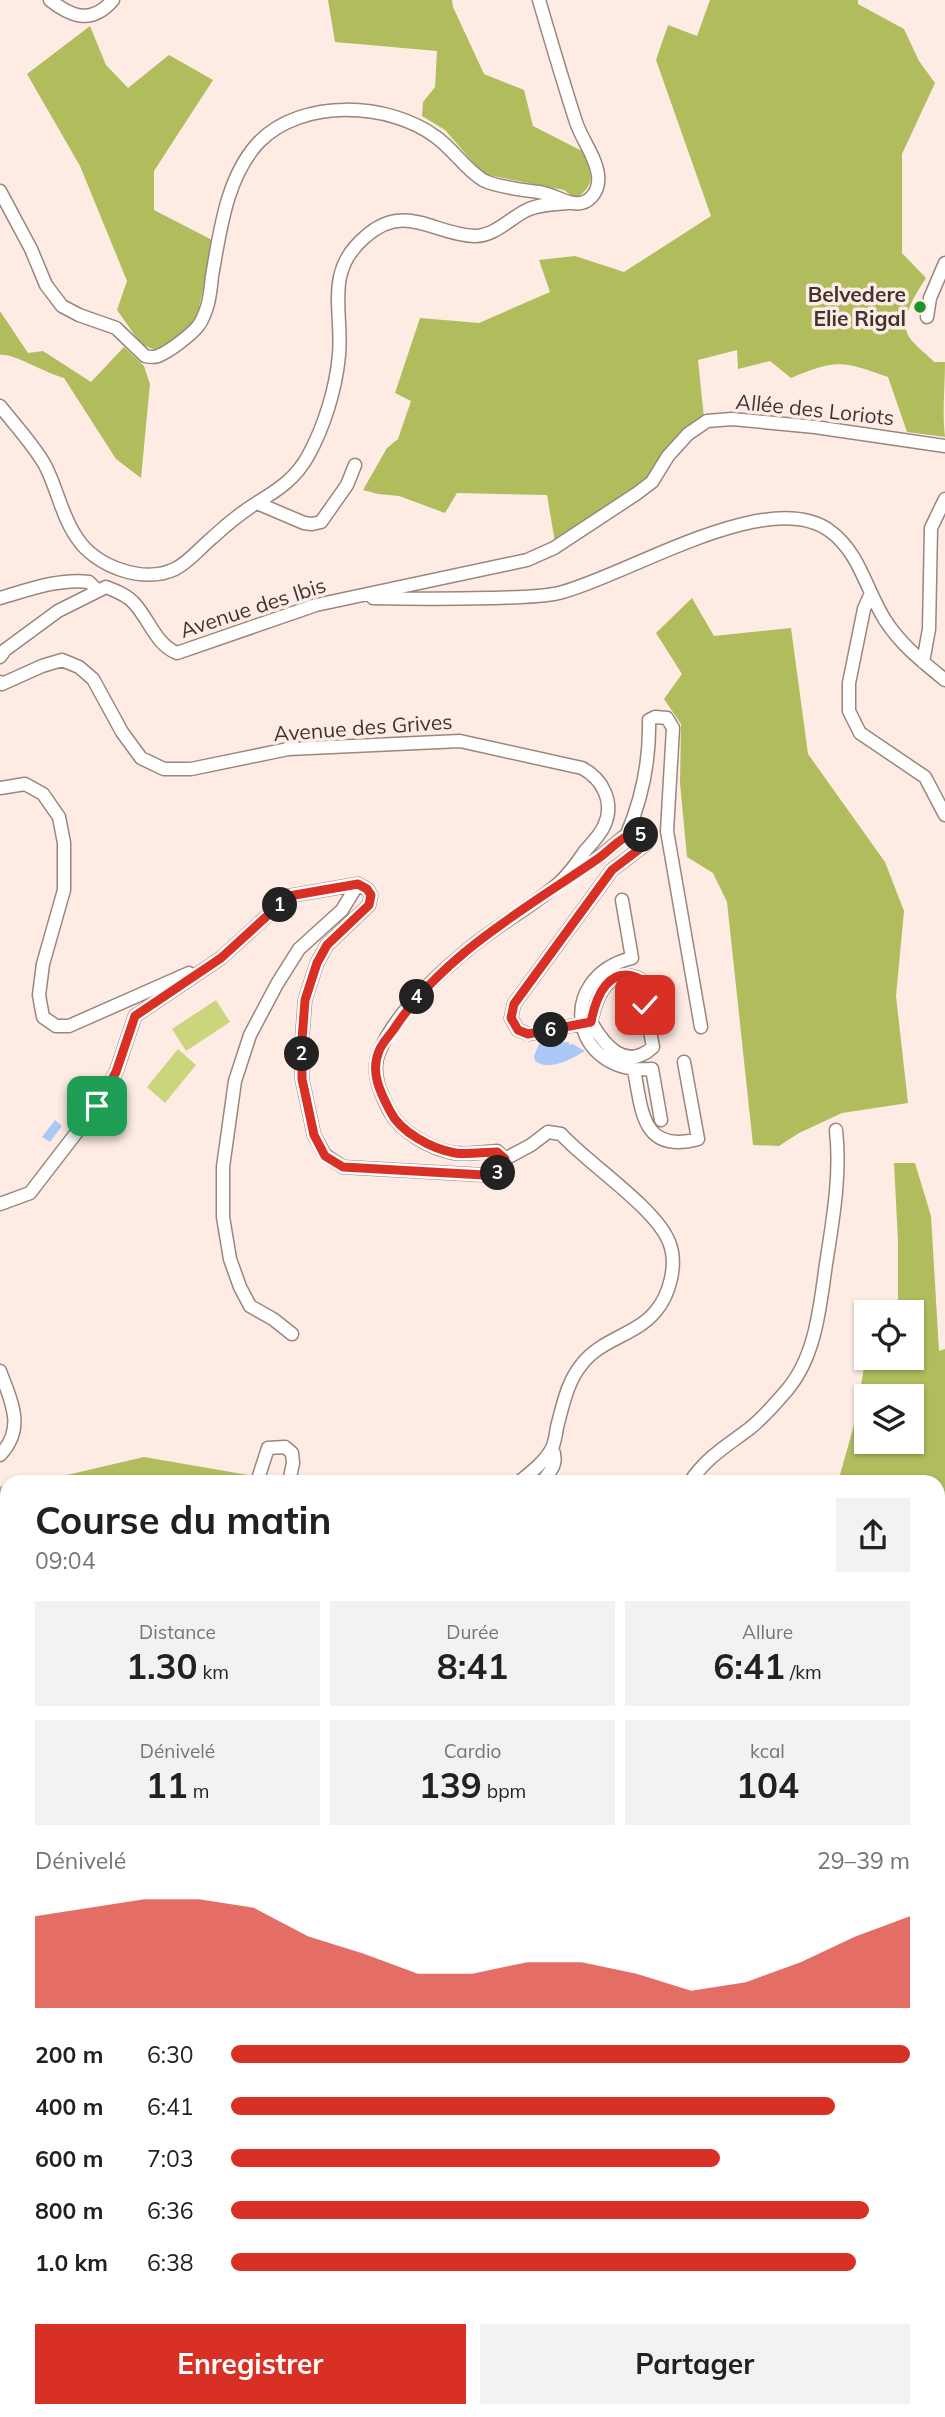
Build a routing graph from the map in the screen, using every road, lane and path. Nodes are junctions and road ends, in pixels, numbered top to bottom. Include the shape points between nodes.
1 (50, 0) edge
2 (113, 0) edge
3 (539, 0) edge
4 (0, 191) edge
5 (571, 203) junction
6 (945, 262) edge
7 (927, 317) dead end
8 (0, 406) edge
9 (945, 446) edge
10 (355, 464) dead end
11 (945, 499) edge
12 (257, 503) junction
13 (97, 590) junction
14 (871, 593) junction
15 (358, 597) junction
16 (0, 598) edge
17 (0, 657) edge
18 (923, 662) junction
19 (945, 680) edge
20 (0, 682) edge
21 (0, 788) edge
22 (945, 815) edge
23 (627, 834) junction
24 (561, 882) junction
25 (358, 884) junction
26 (622, 900) dead end
27 (221, 958) junction
28 (587, 1023) junction
29 (701, 1027) dead end
30 (684, 1062) dead end
31 (634, 1070) junction
32 (661, 1120) dead end
33 (835, 1130) dead end
34 (505, 1159) junction
35 (0, 1204) edge
36 (292, 1334) dead end
37 (0, 1371) edge
38 (552, 1448) junction
39 (0, 1455) edge
40 (259, 1475) edge
41 (290, 1475) edge
42 (528, 1475) edge
43 (548, 1475) edge
44 (695, 1475) edge

1 - 2 street via 77,17 97,13
3 - 5 street via 576,122 598,175 595,195
4 - 5 street via 46,285 62,306 116,328 145,356 159,357 199,326 208,306 222,223 243,165 258,143 299,118 343,110 396,116 437,138 485,181
5 - 12 street via 530,209 478,236 400,220 364,237 349,252 340,273 336,296 340,353 335,383 308,457 293,478
6 - 7 street
8 - 12 street via 44,465 76,537 108,565 138,574 168,572
9 - 15 street, Allée des Loriots via 815,427 707,421 688,433 652,482 554,548 527,560
10 - 12 street via 347,485 321,522 304,523
11 - 18 street via 931,528 929,629
13 - 15 street, Avenue des Ibis via 106,587 134,603 167,649 177,653 316,605
13 - 16 street via 79,580
13 - 17 street via 58,611
14 - 15 street via 850,550 828,529 785,518 722,529 556,594
14 - 18 street via 899,640
14 - 22 street via 849,683 849,711 860,733 925,777
18 - 19 street
20 - 24 street, Avenue des Grives via 62,660 79,667 93,679 141,758 164,769 191,769 288,749 460,741 582,768 597,778 607,793 608,815 604,828
21 - 27 street via 25,784 43,794 59,817 64,843 64,890 43,964 43,1017 56,1026 69,1026
23 - 24 street
23 - 28 street via 639,832 646,844 612,870 514,1004 511,1018 518,1030 528,1034
23 - 29 street via 647,776 649,720 667,718 673,728 667,831
24 - 34 street via 463,955 409,1005 379,1051 375,1071 394,1120 423,1142 454,1153 497,1152
25 - 27 street via 289,896
25 - 34 street via 371,895 369,905 327,945 305,1000 302,1079 314,1135 325,1156 343,1167 484,1175 503,1172
25 - 36 street via 342,910 299,949 277,984 250,1035 235,1081 223,1167 223,1217 230,1259 250,1306
26 - 28 street via 632,958 611,965 589,985 583,1003
27 - 35 street via 135,1016 116,1072 97,1106 30,1193
28 - 28 street via 601,1041 624,1056 645,1055 653,1047 640,979 630,974 605,985
28 - 31 street via 590,1043 602,1058
30 - 31 street via 698,1139 679,1144 664,1140 645,1124
31 - 32 street via 652,1069
33 - 44 street via 839,1158 835,1206 818,1321 808,1354 789,1388 762,1418 702,1464
34 - 38 street via 548,1132 561,1133 654,1219 669,1241 673,1260 670,1285 656,1312 600,1346 582,1364 567,1389
37 - 39 street via 16,1427
38 - 42 street
38 - 43 street via 555,1466
40 - 41 street via 268,1448 285,1447 292,1453

